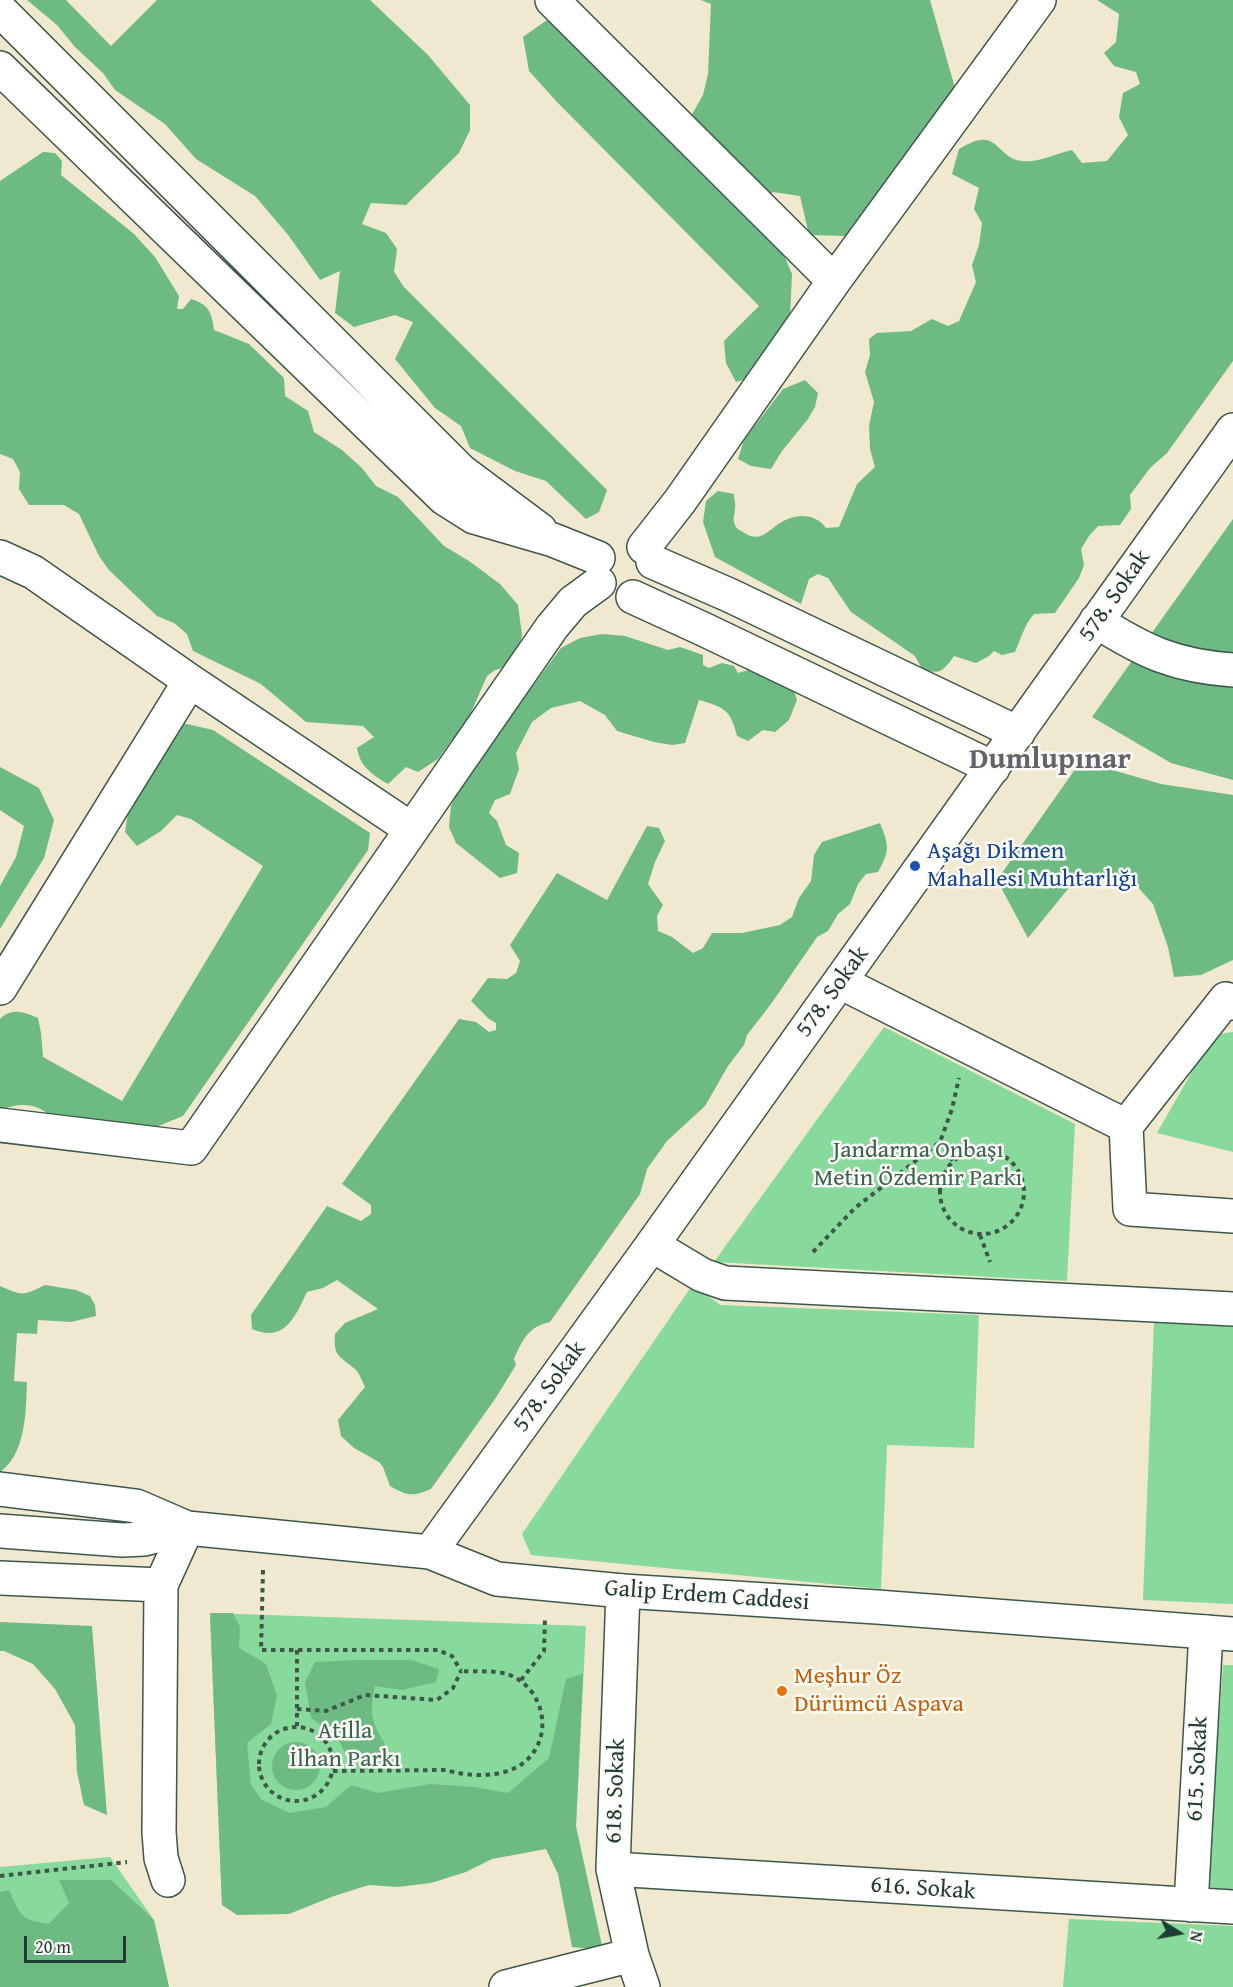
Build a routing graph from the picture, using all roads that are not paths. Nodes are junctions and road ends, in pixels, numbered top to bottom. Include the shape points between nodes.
1 (552, 0) edge
2 (1039, 0) edge
3 (0, 10) edge
4 (0, 69) edge
5 (834, 281) junction
6 (1233, 430) edge
7 (553, 540) junction
8 (649, 554) junction
9 (0, 557) edge
10 (598, 571) junction
11 (633, 597) junction
12 (1096, 621) junction
13 (1233, 670) edge
14 (190, 681) junction
15 (1018, 734) junction
16 (993, 768) junction
17 (411, 829) junction
18 (840, 982) junction
19 (0, 988) edge
20 (1233, 1003) edge
21 (0, 1125) edge
22 (1126, 1126) junction
23 (1233, 1216) edge
24 (652, 1245) junction
25 (1233, 1309) edge
26 (0, 1489) edge
27 (187, 1528) junction
28 (0, 1530) edge
29 (430, 1552) junction
30 (0, 1578) edge
31 (160, 1585) junction
32 (623, 1591) junction
33 (1219, 1633) edge
34 (164, 1869) road end
35 (613, 1869) junction
36 (1191, 1905) junction
37 (1233, 1907) edge
38 (632, 1956) junction
39 (506, 1987) edge
40 (643, 1987) edge

1 - 5 street
2 - 5 street
3 - 7 street via 461,471
4 - 7 street via 444,498 480,520
5 - 8 street via 680,501
6 - 12 street, 578. Sokak
7 - 10 street
8 - 10 street via 627,540 618,541 602,550
8 - 11 street via 654,570 648,587
8 - 15 street
9 - 14 street via 33,572
10 - 11 street via 605,590 613,596
10 - 17 street via 552,627
11 - 16 street
12 - 13 street via 1161,657
12 - 15 street, 578. Sokak
14 - 17 street
14 - 19 street
15 - 16 street, 578. Sokak
16 - 18 street, 578. Sokak
17 - 21 street via 191,1148
18 - 22 street
18 - 24 street, 578. Sokak
20 - 22 street via 1226,999
22 - 23 street via 1130,1209
24 - 25 street via 713,1281 725,1283
24 - 29 street, 578. Sokak
26 - 27 street via 136,1506
27 - 28 street via 144,1539 122,1540
27 - 29 street, Galip Erdem Caddesi
27 - 31 street
29 - 32 street, Galip Erdem Caddesi via 497,1580
30 - 31 street
31 - 34 street via 159,1832
32 - 33 street, Galip Erdem Caddesi
32 - 35 street, 618. Sokak
33 - 36 street, 615. Sokak
35 - 36 street, 616. Sokak
35 - 38 street, 618. Sokak
36 - 37 street, 616. Sokak
38 - 39 street
38 - 40 street, 618. Sokak

